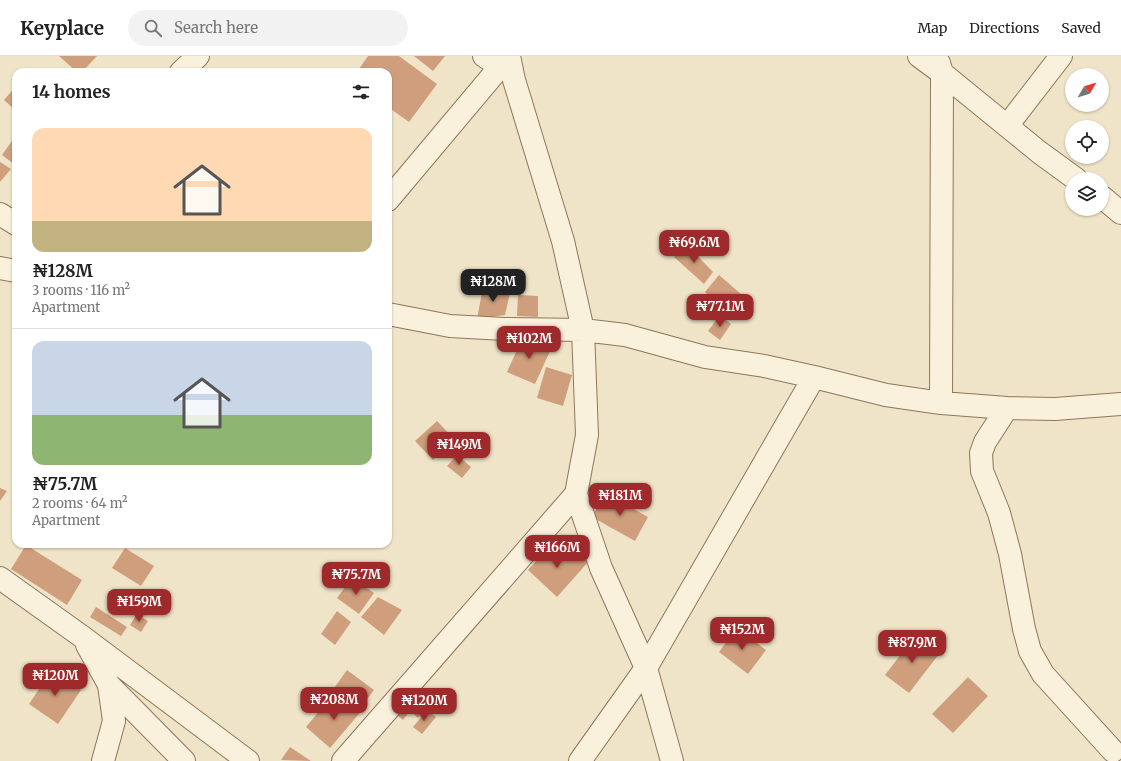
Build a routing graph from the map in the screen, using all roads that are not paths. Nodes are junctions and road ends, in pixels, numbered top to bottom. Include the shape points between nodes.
1 (198, 56) edge
2 (919, 56) edge
3 (1061, 56) edge
4 (502, 58) edge
5 (940, 64) edge
6 (185, 68) edge
7 (1007, 126) junction
8 (1066, 172) edge
9 (392, 195) edge
10 (1109, 203) edge
11 (1121, 213) edge
12 (0, 214) edge
13 (12, 222) edge
14 (0, 268) edge
15 (12, 270) edge
16 (392, 315) edge
17 (583, 330) junction
18 (814, 377) junction
19 (941, 403) junction
20 (1121, 404) edge
21 (1007, 408) junction
22 (576, 494) junction
23 (0, 578) edge
24 (84, 638) junction
25 (646, 668) junction
26 (109, 685) junction
27 (1111, 752) edge
28 (103, 761) edge
29 (184, 761) edge
30 (248, 761) edge
31 (342, 761) edge
32 (580, 761) edge
33 (672, 761) edge

1 - 6 street
2 - 5 street
3 - 7 street
4 - 9 street
4 - 17 street via 514,80 563,241
5 - 7 street
5 - 19 street
7 - 8 street
10 - 11 street
12 - 13 street
14 - 15 street
16 - 17 street via 450,326
17 - 18 street via 625,335 705,357
17 - 22 street via 587,435
18 - 19 street via 886,395
18 - 25 street
19 - 21 street
20 - 21 street via 1055,409
21 - 27 street via 985,442 981,453 982,471 999,513 1010,554 1030,651 1043,674
22 - 25 street via 601,568
22 - 31 street
23 - 24 street
24 - 26 street
24 - 30 street
25 - 32 street
25 - 33 street
26 - 28 street via 114,721
26 - 29 street

